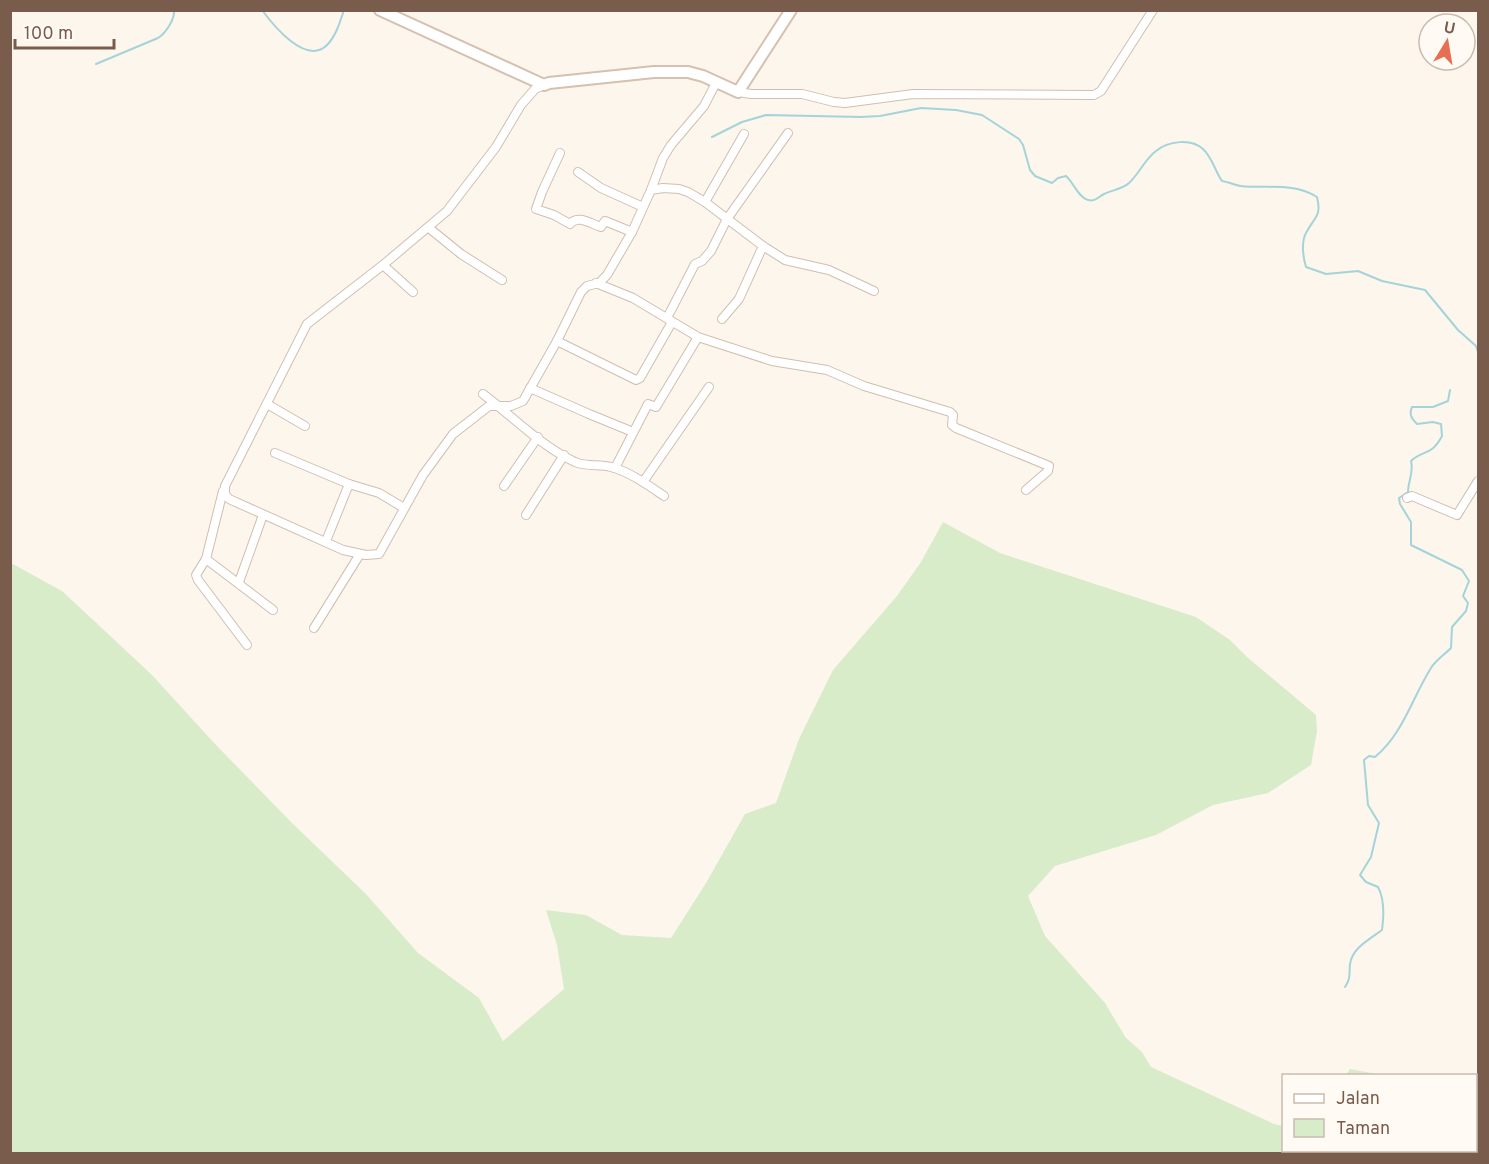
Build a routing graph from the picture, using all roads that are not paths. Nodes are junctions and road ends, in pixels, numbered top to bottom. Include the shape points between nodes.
1 (380, 10) edge
2 (791, 10) edge
3 (1153, 10) edge
4 (716, 83) junction
5 (544, 85) junction
6 (738, 92) junction
7 (788, 133) dead end
8 (744, 134) dead end
9 (561, 153) dead end
10 (578, 171) dead end
11 (651, 190) junction
12 (705, 202) junction
13 (643, 207) junction
14 (727, 219) junction
15 (429, 228) junction
16 (632, 231) junction
17 (763, 246) junction
18 (383, 265) junction
19 (502, 280) dead end
20 (596, 284) junction
21 (874, 291) dead end
22 (413, 292) dead end
23 (722, 319) dead end
24 (670, 320) junction
25 (698, 338) junction
26 (557, 341) junction
27 (709, 387) dead end
28 (530, 388) junction
29 (483, 394) dead end
30 (267, 404) junction
31 (500, 406) junction
32 (305, 426) dead end
33 (633, 432) junction
34 (538, 437) junction
35 (275, 453) dead end
36 (564, 455) junction
37 (615, 468) junction
38 (1479, 481) edge
39 (643, 482) junction
40 (349, 484) junction
41 (225, 486) junction
42 (504, 486) dead end
43 (1026, 490) dead end
44 (664, 496) dead end
45 (1407, 498) dead end
46 (404, 508) junction
47 (263, 515) junction
48 (526, 515) dead end
49 (326, 541) junction
50 (360, 554) junction
51 (206, 559) junction
52 (238, 582) junction
53 (273, 610) dead end
54 (314, 628) dead end
55 (247, 645) dead end

1 - 5 street
2 - 6 street
3 - 6 street via 1094,96 913,94 846,103 802,94
4 - 5 street via 688,72
4 - 6 street
4 - 11 street via 704,106 667,151
5 - 15 street via 521,105 460,196
7 - 14 street
8 - 12 street
9 - 16 street via 536,209 570,224 579,218 601,227 605,221
10 - 13 street via 601,188
11 - 12 street via 679,189
11 - 13 street
12 - 14 street
13 - 16 street
14 - 17 street
14 - 24 street via 711,251 695,264
15 - 18 street
15 - 19 street
16 - 20 street via 607,276
17 - 21 street via 785,260 829,270
17 - 23 street via 739,299
18 - 22 street
18 - 30 street via 307,324
20 - 24 street via 633,298
20 - 26 street via 581,292
24 - 25 street
24 - 26 street via 640,378 631,382
25 - 33 street via 656,407 648,404
25 - 43 street via 772,361 827,370 864,386 950,412 956,428 1049,466
26 - 28 street
27 - 39 street
28 - 31 street via 518,404
28 - 33 street
29 - 31 street
30 - 32 street
30 - 41 street
31 - 34 street
31 - 46 street via 486,407 453,434
33 - 37 street
34 - 36 street
34 - 42 street
35 - 40 street
36 - 37 street via 581,464
36 - 48 street
37 - 39 street
38 - 45 street via 1457,515 1412,496
39 - 44 street
40 - 46 street via 379,493
40 - 49 street
41 - 47 street via 229,500
41 - 51 street
46 - 50 street via 380,554
47 - 49 street
47 - 52 street
49 - 50 street
50 - 54 street
51 - 52 street
51 - 55 street via 196,575 198,580
52 - 53 street

